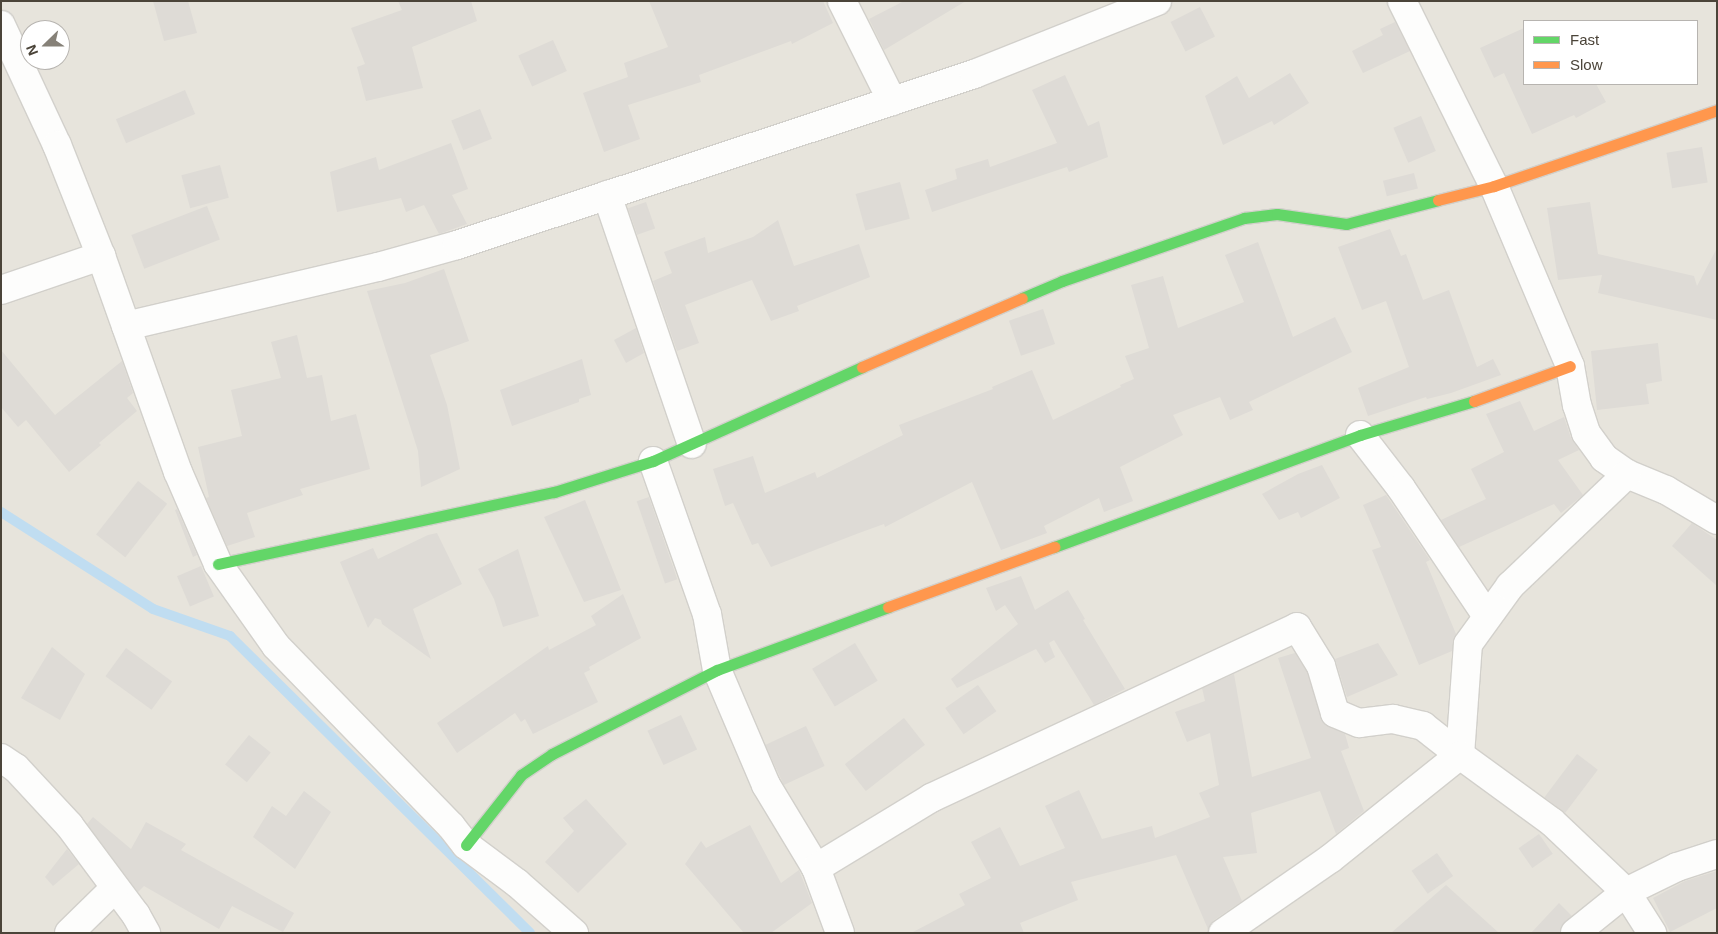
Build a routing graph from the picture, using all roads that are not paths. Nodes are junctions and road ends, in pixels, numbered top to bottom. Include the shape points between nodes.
1 (842, 1) edge
2 (1157, 1) edge
3 (1402, 1) edge
4 (1, 25) edge
5 (892, 101) junction
6 (1717, 110) edge
7 (1494, 186) junction
8 (607, 196) junction
9 (101, 256) junction
10 (1, 290) edge
11 (126, 326) junction
12 (1570, 366) junction
13 (1360, 436) junction
14 (692, 444) junction
15 (653, 461) junction
16 (1627, 474) junction
17 (1717, 520) edge
18 (218, 564) junction
19 (1487, 616) junction
20 (717, 670) junction
21 (1460, 755) junction
22 (1, 758) edge
23 (466, 845) junction
24 (1717, 854) edge
25 (816, 868) junction
26 (115, 888) junction
27 (1626, 892) junction
28 (69, 933) edge
29 (146, 933) edge
30 (574, 933) edge
31 (840, 933) edge
32 (1223, 933) edge
33 (1575, 933) edge
34 (1652, 933) edge

1 - 5 street
2 - 5 street via 974,74
3 - 7 street
4 - 9 street via 57,145
5 - 8 street
6 - 7 street
7 - 12 street
7 - 14 street via 1346,224 1277,214 1244,218 1062,282 884,357
8 - 11 street via 378,268
8 - 14 street
9 - 10 street
9 - 11 street
11 - 18 street via 178,472
12 - 13 street via 1456,408
12 - 16 street via 1586,434 1604,458
13 - 19 street via 1401,488
13 - 20 street
14 - 15 street
15 - 18 street via 554,492
15 - 20 street via 707,614
16 - 17 street via 1666,490
16 - 19 street via 1510,586
18 - 23 street via 276,646
19 - 21 street via 1468,644
20 - 23 street via 533,766 521,775
20 - 25 street via 766,785
21 - 25 street via 1423,726 1394,720 1359,723 1335,713 1322,666 1296,627 931,798
21 - 27 street via 1552,822
21 - 32 street via 1330,859
22 - 26 street via 46,798
23 - 30 street via 517,882
24 - 27 street via 1677,867
25 - 31 street
26 - 28 street
26 - 29 street
27 - 33 street
27 - 34 street

